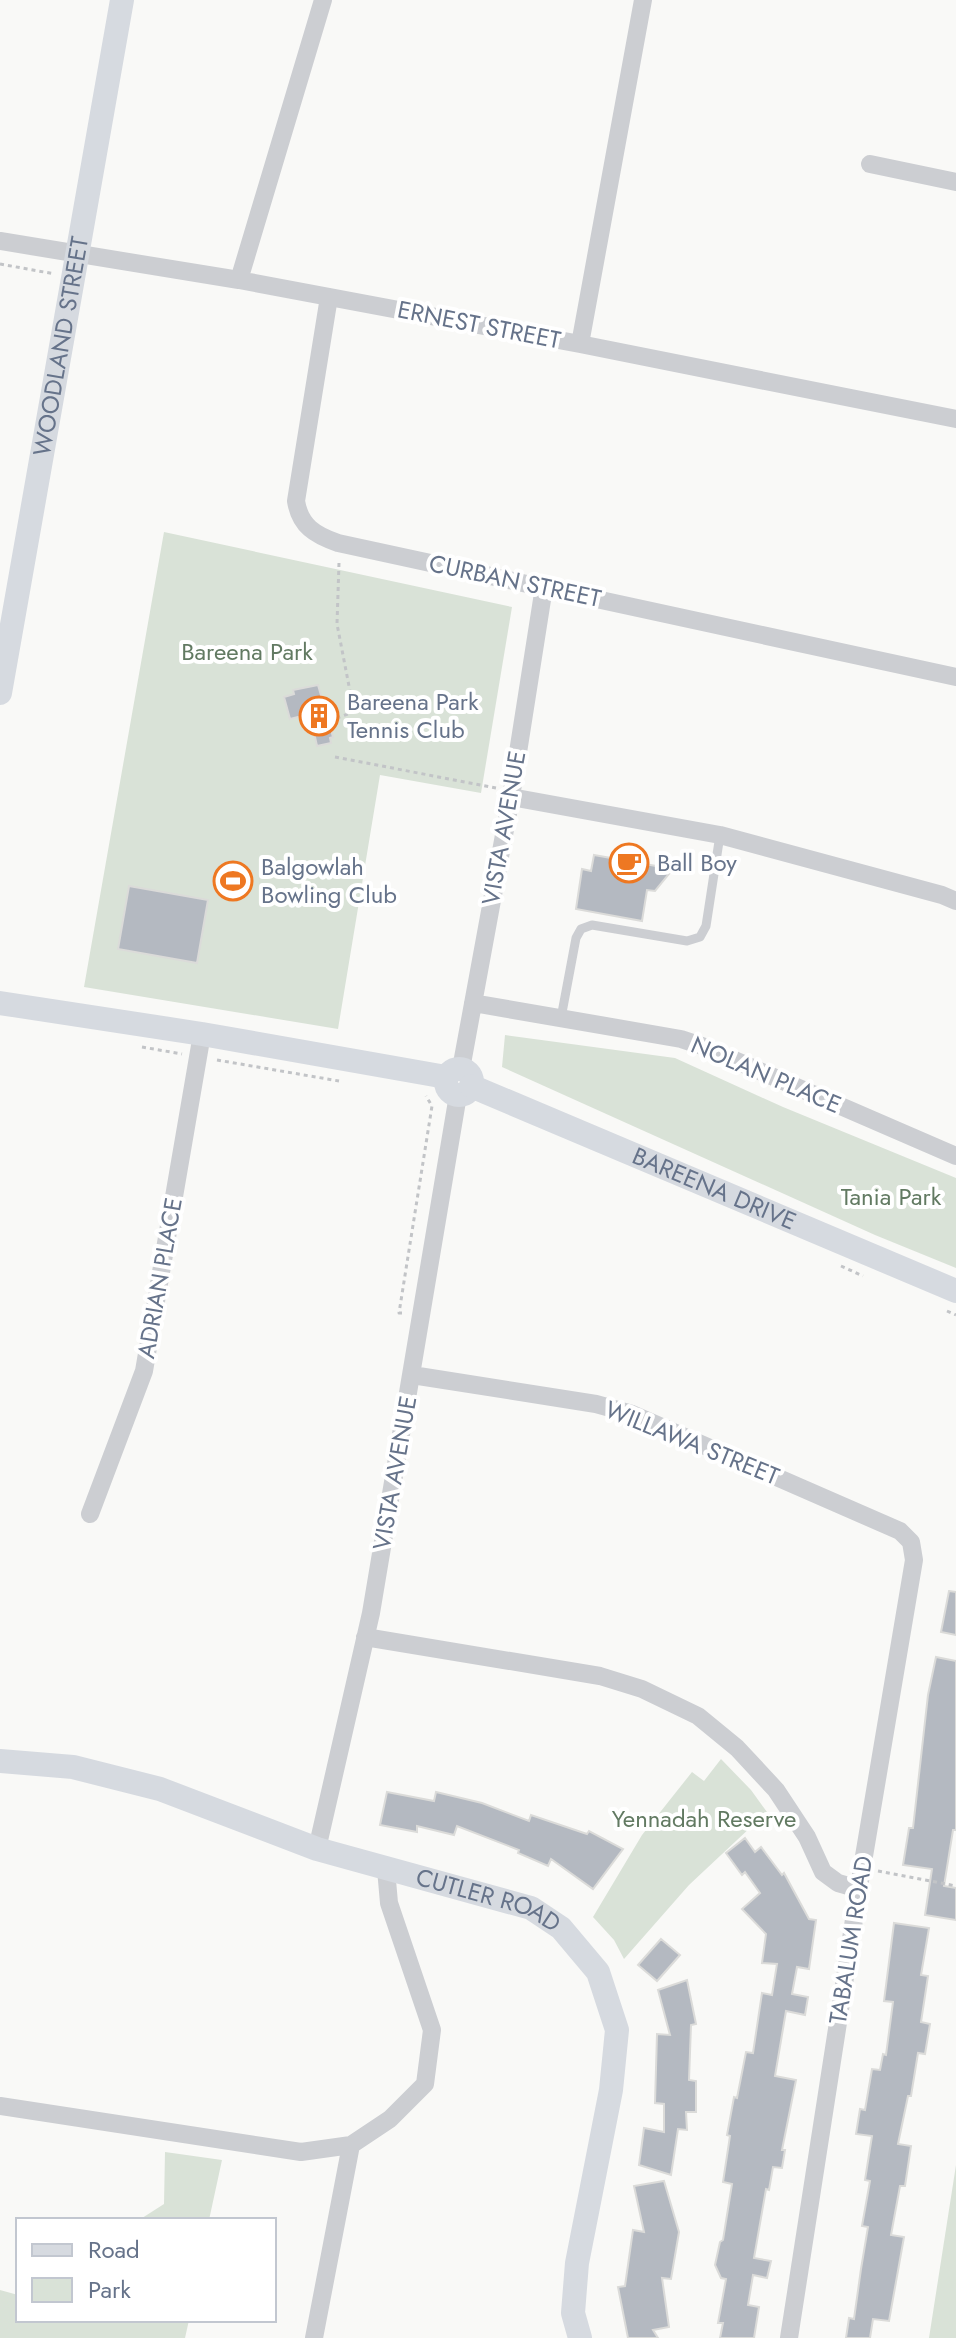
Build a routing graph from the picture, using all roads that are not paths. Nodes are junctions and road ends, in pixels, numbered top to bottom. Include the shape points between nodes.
1 (122, 0) edge
2 (323, 0) edge
3 (643, 0) edge
4 (870, 164) dead end
5 (956, 182) edge
6 (0, 241) edge
7 (76, 253) junction
8 (239, 280) junction
9 (329, 297) junction
10 (580, 344) junction
11 (956, 419) edge
12 (544, 587) junction
13 (956, 677) edge
14 (0, 693) edge
15 (511, 797) junction
16 (720, 835) junction
17 (956, 901) edge
18 (0, 1003) edge
19 (473, 1003) junction
20 (561, 1018) junction
21 (200, 1046) junction
22 (454, 1084) junction
23 (956, 1156) edge
24 (956, 1291) edge
25 (412, 1375) junction
26 (90, 1514) dead end
27 (911, 1542) joint
28 (365, 1637) junction
29 (0, 1761) edge
30 (317, 1849) junction
31 (386, 1869) junction
32 (859, 1889) junction
33 (0, 2106) edge
34 (351, 2145) junction
35 (314, 2338) edge
36 (580, 2338) edge
37 (789, 2338) edge

1 - 7 street, WOODLAND STREET
2 - 8 street
3 - 10 street
4 - 5 street
6 - 7 street, ERNEST STREET
7 - 8 street, ERNEST STREET
7 - 14 street, WOODLAND STREET
8 - 9 street, ERNEST STREET
9 - 10 street, ERNEST STREET
9 - 12 street, CURBAN STREET via 296,490 297,510 306,526 338,543
10 - 11 street, ERNEST STREET
12 - 13 street, CURBAN STREET
12 - 15 street, VISTA AVENUE
15 - 16 street
15 - 19 street, VISTA AVENUE
16 - 17 street
16 - 20 lane via 700,937 687,941 592,925 581,929
18 - 21 street, BAREENA DRIVE
19 - 20 street, NOLAN PLACE
19 - 22 street, VISTA AVENUE
20 - 23 street, NOLAN PLACE via 702,1046
21 - 22 street, BAREENA DRIVE
21 - 26 street, ADRIAN PLACE via 144,1371
22 - 24 street, BAREENA DRIVE
22 - 25 street, VISTA AVENUE
25 - 27 street, WILLAWA STREET via 632,1414 900,1531
25 - 28 street, VISTA AVENUE
27 - 32 street, TABALUM ROAD via 914,1560
28 - 30 street, VISTA AVENUE
28 - 32 street via 600,1676 698,1716 776,1790 823,1872
29 - 30 street, CUTLER ROAD via 73,1767 160,1789
30 - 31 street, CUTLER ROAD
31 - 34 street via 389,1903 432,2030 429,2057 425,2084 390,2119
31 - 36 street, CUTLER ROAD via 531,1908 561,1928 598,1972 617,2030 611,2090 577,2263 573,2313
32 - 37 street, TABALUM ROAD
33 - 34 street via 301,2152
34 - 35 street

